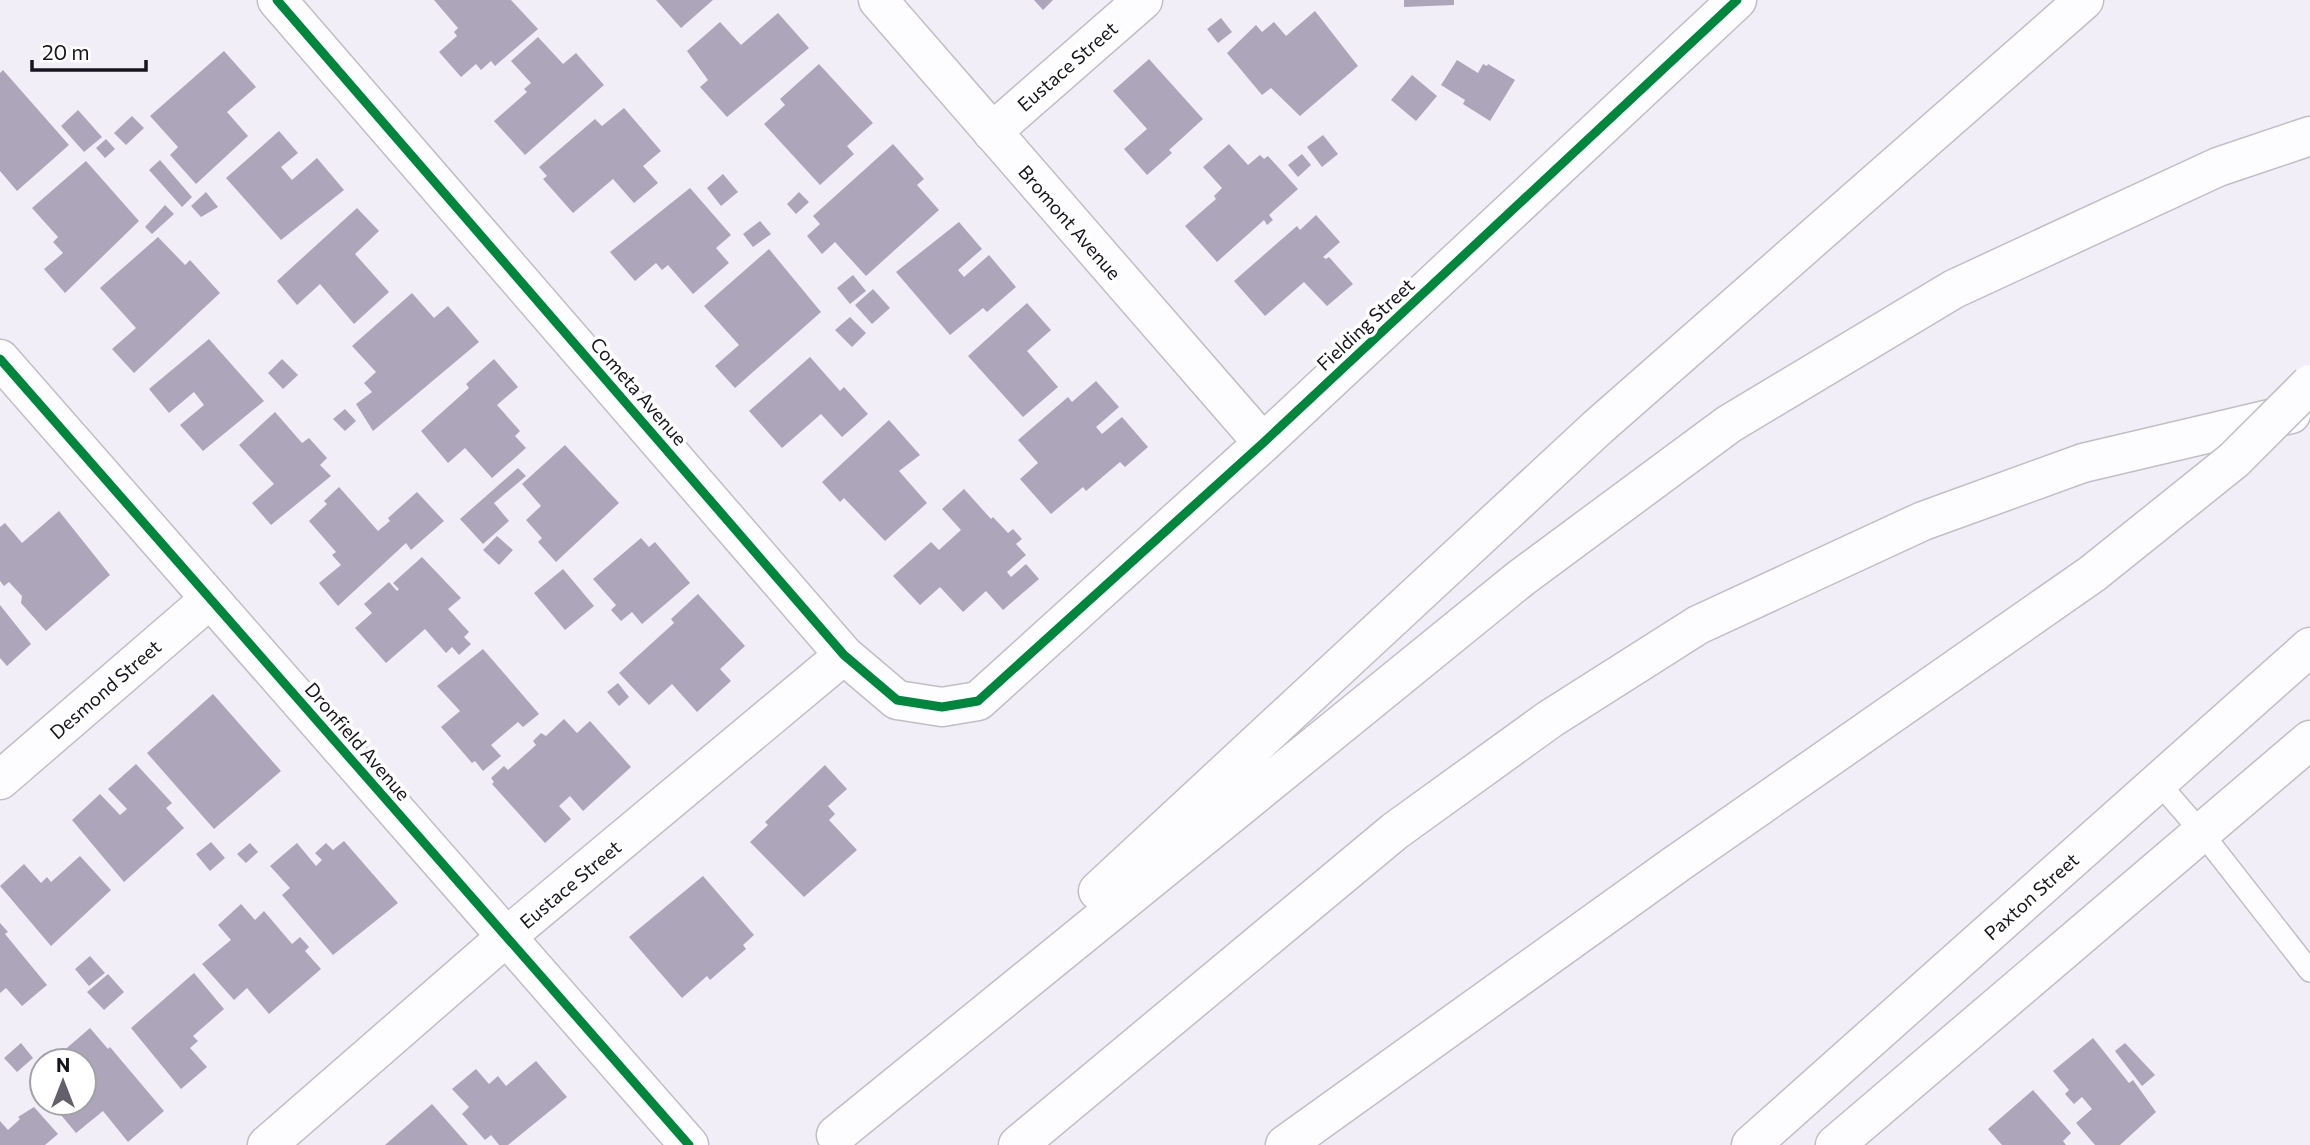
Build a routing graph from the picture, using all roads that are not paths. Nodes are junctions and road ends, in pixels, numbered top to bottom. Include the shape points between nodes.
1 (276, 0) edge
2 (878, 0) edge
3 (1143, 0) edge
4 (1737, 0) edge
5 (2084, 0) edge
6 (992, 132) junction
7 (2310, 136) edge
8 (0, 359) edge
9 (2310, 384) edge
10 (2310, 410) edge
11 (1263, 443) junction
12 (210, 599) junction
13 (2310, 647) edge
14 (844, 655) junction
15 (1013, 670) joint
16 (2310, 740) edge
17 (0, 780) edge
18 (2158, 782) junction
19 (2202, 833) junction
20 (506, 937) junction
21 (2310, 971) edge
22 (831, 1140) edge
23 (267, 1145) edge
24 (689, 1145) edge
25 (1018, 1145) edge
26 (1285, 1145) edge
27 (1751, 1145) edge
28 (1835, 1145) edge

1 - 14 main road, Cometa Avenue
2 - 6 main road, Bromont Avenue
3 - 6 main road, Eustace Street
4 - 11 main road, Fielding Street
5 - 22 main road via 1598,428
6 - 11 main road, Bromont Avenue
7 - 22 main road via 2218,167 1954,289 1729,424 1521,578
8 - 12 main road, Dronfield Avenue
9 - 26 main road, bridge via 2234,460 2092,574
10 - 25 main road via 2083,463 1923,521 1698,625 1550,719 1395,831
11 - 15 main road, Fielding Street
12 - 17 main road, Desmond Street
12 - 20 main road, Dronfield Avenue
13 - 18 main road, Paxton Street
14 - 15 main road, Cometa Avenue via 897,700 942,707 978,701
14 - 20 main road, Eustace Street
16 - 19 main road
18 - 19 lane
18 - 27 main road, Paxton Street
19 - 21 lane
19 - 28 main road
20 - 23 main road, Eustace Street
20 - 24 main road, Dronfield Avenue

